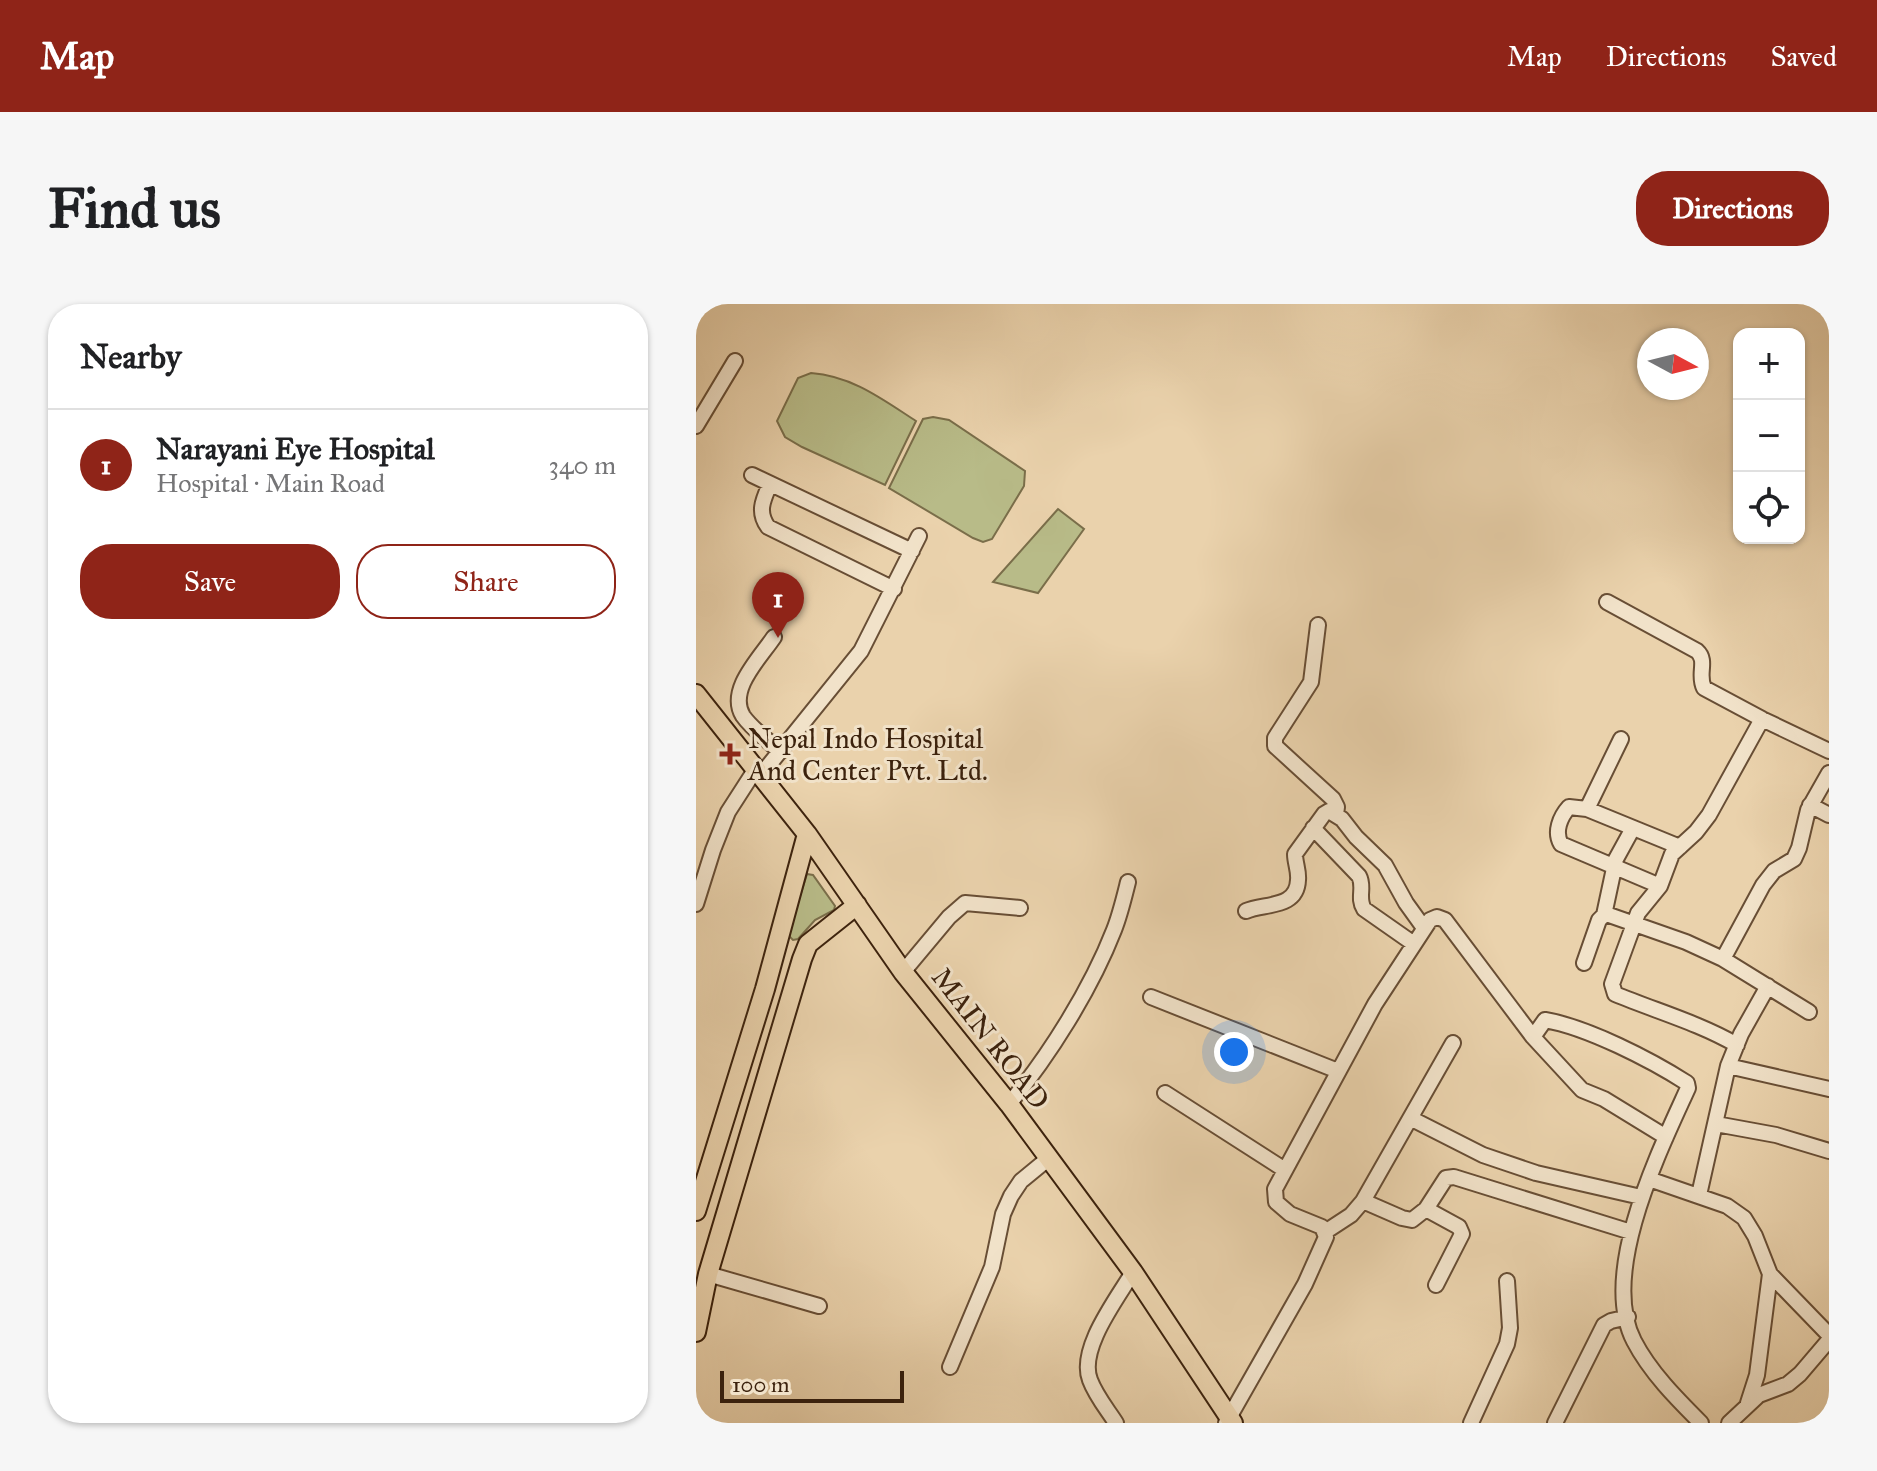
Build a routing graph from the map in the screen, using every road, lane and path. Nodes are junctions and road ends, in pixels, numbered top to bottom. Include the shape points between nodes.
1 (735, 361) dead end
2 (696, 426) edge
3 (752, 475) dead end
4 (770, 484) junction
5 (919, 536) dead end
6 (912, 551) junction
7 (894, 589) junction
8 (1607, 602) dead end
9 (1318, 625) dead end
10 (774, 637) dead end
11 (696, 694) edge
12 (1762, 719) junction
13 (1621, 739) dead end
14 (1829, 751) edge
15 (780, 752) junction
16 (758, 773) junction
17 (1829, 773) edge
18 (1810, 805) junction
19 (1587, 809) junction
20 (1336, 815) junction
21 (1829, 815) edge
22 (1313, 828) junction
23 (1633, 828) junction
24 (807, 834) junction
25 (1680, 847) junction
26 (1614, 867) junction
27 (1128, 882) dead end
28 (1660, 886) junction
29 (696, 904) edge
30 (857, 905) junction
31 (1020, 908) dead end
32 (1246, 911) dead end
33 (1604, 915) junction
34 (1636, 924) junction
35 (1424, 928) junction
36 (1414, 944) junction
37 (1723, 959) junction
38 (1584, 963) dead end
39 (903, 972) junction
40 (1768, 986) junction
41 (765, 989) junction
42 (792, 994) junction
43 (1151, 997) dead end
44 (1809, 1012) dead end
45 (1533, 1037) junction
46 (1453, 1043) dead end
47 (1737, 1045) junction
48 (1728, 1066) junction
49 (1338, 1071) junction
50 (1829, 1089) edge
51 (1165, 1093) dead end
52 (1009, 1104) junction
53 (1412, 1119) junction
54 (1716, 1124) junction
55 (1666, 1137) junction
56 (1829, 1151) edge
57 (1049, 1158) junction
58 (1285, 1170) junction
59 (1649, 1179) junction
60 (1699, 1195) junction
61 (1641, 1197) junction
62 (1363, 1201) junction
63 (1426, 1209) junction
64 (696, 1211) edge
65 (1325, 1232) junction
66 (1631, 1232) junction
67 (1133, 1272) junction
68 (708, 1274) junction
69 (1770, 1274) junction
70 (1507, 1281) dead end
71 (1436, 1285) dead end
72 (819, 1306) dead end
73 (1628, 1317) junction
74 (696, 1332) edge
75 (1829, 1337) edge
76 (950, 1367) dead end
77 (1748, 1404) junction
78 (1230, 1422) edge
79 (1116, 1423) edge
80 (1471, 1423) edge
81 (1555, 1423) edge
82 (1701, 1423) edge
83 (1729, 1423) edge

1 - 2 street
3 - 4 street
4 - 6 street
4 - 7 street via 761,510 768,527
5 - 6 street
6 - 7 street
7 - 15 street via 861,651
8 - 12 street via 1697,651 1704,688
9 - 20 street via 1311,682 1275,746 1333,799
10 - 15 street via 738,694 744,717
11 - 16 main road, MAIN ROAD
12 - 14 street
12 - 25 street via 1709,815
13 - 19 street
15 - 16 street
16 - 24 main road, MAIN ROAD
16 - 29 street via 728,812
17 - 18 street
18 - 21 street
18 - 37 street via 1794,859 1763,885
19 - 23 street
19 - 26 street via 1569,807 1557,837 1570,849
20 - 22 street via 1329,811
20 - 35 street via 1385,865
22 - 32 street via 1295,854 1299,878 1294,893 1276,905
22 - 36 street via 1359,876 1364,909
23 - 25 street
23 - 26 street
24 - 30 main road, MAIN ROAD
24 - 41 main road
25 - 28 street via 1666,864
26 - 28 street
26 - 33 street
27 - 52 street via 1114,930 1073,1013
28 - 34 street via 1638,913
30 - 39 main road, MAIN ROAD
30 - 42 main road via 808,944
31 - 39 street via 965,903
33 - 34 street
33 - 38 street
34 - 37 street
34 - 47 street via 1615,972 1615,994
35 - 36 street
35 - 45 street via 1437,917 1445,920
36 - 49 street
37 - 40 street
39 - 52 main road, MAIN ROAD
40 - 44 street
40 - 47 street
41 - 42 main road
41 - 64 main road
42 - 68 main road
43 - 49 street
45 - 55 street via 1582,1090
45 - 55 street via 1545,1020 1557,1022 1686,1081 1688,1088
46 - 53 street
47 - 48 street
48 - 50 street
48 - 54 street
49 - 58 street
51 - 58 street
52 - 57 main road, MAIN ROAD
53 - 61 street via 1483,1155
53 - 62 street
54 - 56 street
54 - 60 street
55 - 59 street
57 - 67 main road, MAIN ROAD
57 - 76 street via 1011,1196 992,1267
58 - 65 street via 1275,1189 1276,1202
59 - 60 street
59 - 61 street
60 - 69 street via 1744,1218
61 - 66 street
62 - 63 street via 1412,1220
62 - 65 street
63 - 66 street via 1446,1178 1454,1177
63 - 71 street via 1459,1227 1462,1234
65 - 78 street via 1305,1284
66 - 73 street
67 - 78 main road, MAIN ROAD
67 - 79 street via 1100,1328 1087,1364 1092,1386
68 - 72 street
68 - 74 main road
69 - 75 street
69 - 77 street via 1757,1375
70 - 80 street via 1507,1344
73 - 81 street via 1604,1325
73 - 82 street via 1633,1340 1646,1359
75 - 77 street via 1788,1384
77 - 83 street

